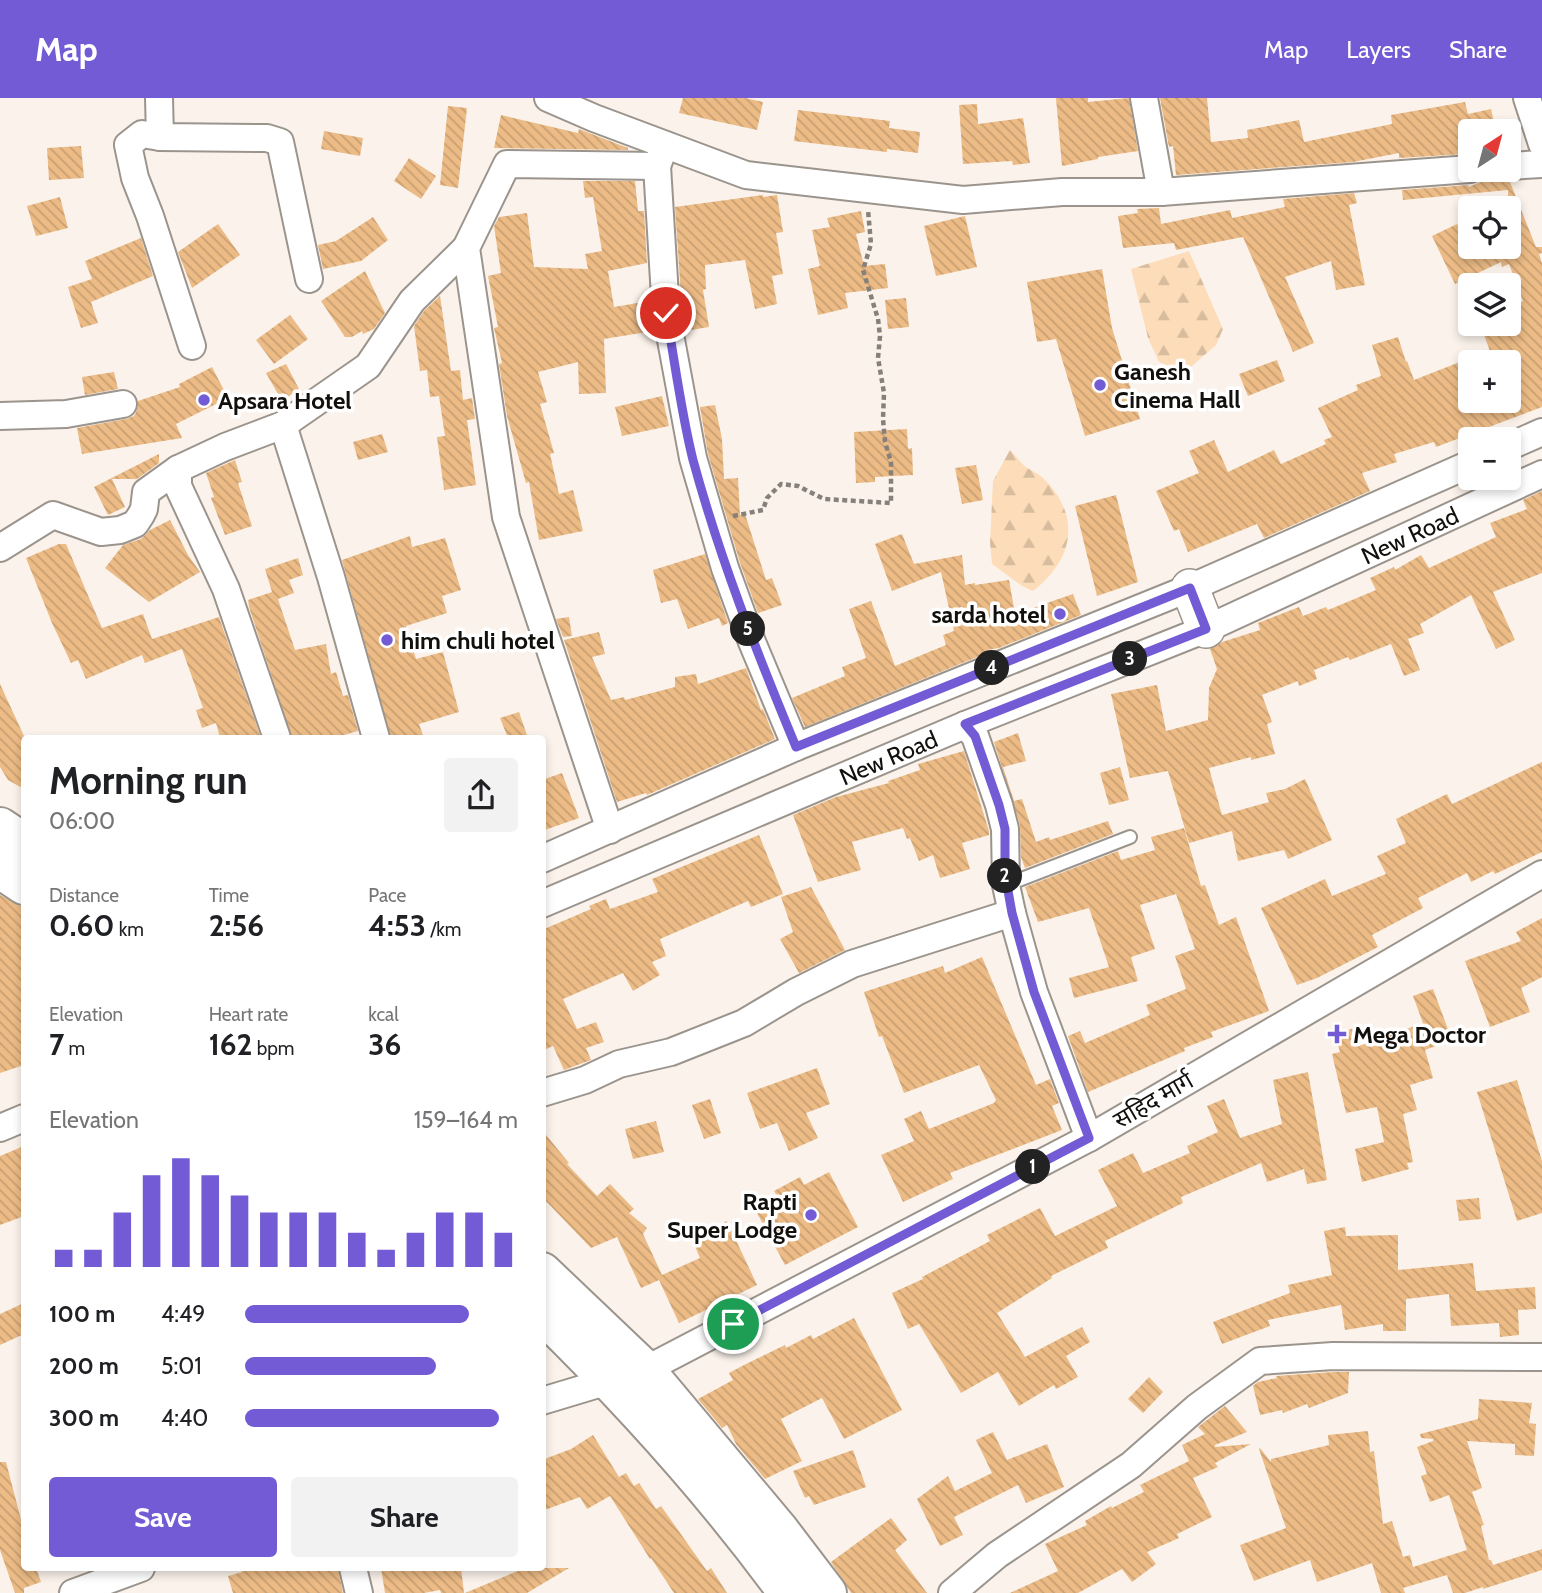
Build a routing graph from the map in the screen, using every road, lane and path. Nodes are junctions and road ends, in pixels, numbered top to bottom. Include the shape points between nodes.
1 (159, 98) edge
2 (548, 98) edge
3 (1144, 98) edge
4 (1527, 98) edge
5 (160, 137) junction
6 (1542, 144) edge
7 (661, 156) junction
8 (1542, 164) edge
9 (1521, 165) edge
10 (1458, 170) edge
11 (866, 188) junction
12 (1161, 192) junction
13 (466, 248) junction
14 (309, 279) dead end
15 (192, 346) dead end
16 (123, 404) dead end
17 (0, 416) edge
18 (284, 425) junction
19 (1542, 432) edge
20 (1521, 441) edge
21 (177, 469) junction
22 (1458, 469) edge
23 (1542, 474) edge
24 (711, 520) junction
25 (0, 548) edge
26 (1190, 588) junction
27 (1206, 629) junction
28 (965, 724) junction
29 (277, 735) edge
30 (375, 735) edge
31 (796, 747) junction
32 (0, 827) edge
33 (610, 830) junction
34 (1130, 837) dead end
35 (21, 841) edge
36 (546, 857) edge
37 (0, 869) edge
38 (1542, 874) edge
39 (21, 883) edge
40 (1006, 885) junction
41 (546, 902) edge
42 (1012, 913) junction
43 (546, 1092) edge
44 (21, 1119) edge
45 (0, 1128) edge
46 (1089, 1138) junction
47 (546, 1277) edge
48 (546, 1316) edge
49 (1542, 1357) edge
50 (628, 1375) junction
51 (546, 1400) edge
52 (133, 1571) edge
53 (354, 1571) edge
54 (73, 1593) edge
55 (359, 1593) edge
56 (788, 1593) edge
57 (827, 1593) edge
58 (952, 1593) edge

1 - 5 street
2 - 7 street
3 - 12 street
4 - 6 street
5 - 14 street via 279,142
5 - 15 street via 142,134 128,145
7 - 11 street via 746,175
7 - 13 street via 507,164
7 - 24 street via 666,313 693,458
8 - 9 street
10 - 12 street
11 - 12 street via 963,200 1062,192
11 - 24 path via 871,244 863,270 880,336 878,359 891,462 891,503 824,499 798,486 781,484 762,510
13 - 18 street via 412,301 369,366
13 - 33 street via 506,517
16 - 17 street via 66,414
18 - 21 street
18 - 30 street
19 - 20 street
21 - 25 street via 146,492 144,509 135,524 102,532 53,515
21 - 29 street via 178,486 226,589
22 - 26 street, New Road
23 - 27 street, New Road
24 - 31 street via 752,642
26 - 27 street
26 - 31 street, New Road
27 - 28 street, New Road
28 - 40 street via 975,736 999,805 1005,829
28 - 41 street, New Road
31 - 33 street, New Road
32 - 35 main road
33 - 36 street, New Road
34 - 40 lane
37 - 39 main road
38 - 46 street, सहिद मार्ग
40 - 42 street
42 - 43 street via 852,964 744,1023
42 - 46 street via 1034,992
44 - 45 street
46 - 50 street, सहिद मार्ग
47 - 50 main road
48 - 50 main road
49 - 58 street via 1333,1356 1260,1361 1130,1465 997,1555
50 - 51 street, सहिद मार्ग
50 - 56 main road
50 - 57 main road via 779,1530
52 - 54 street
53 - 55 street

